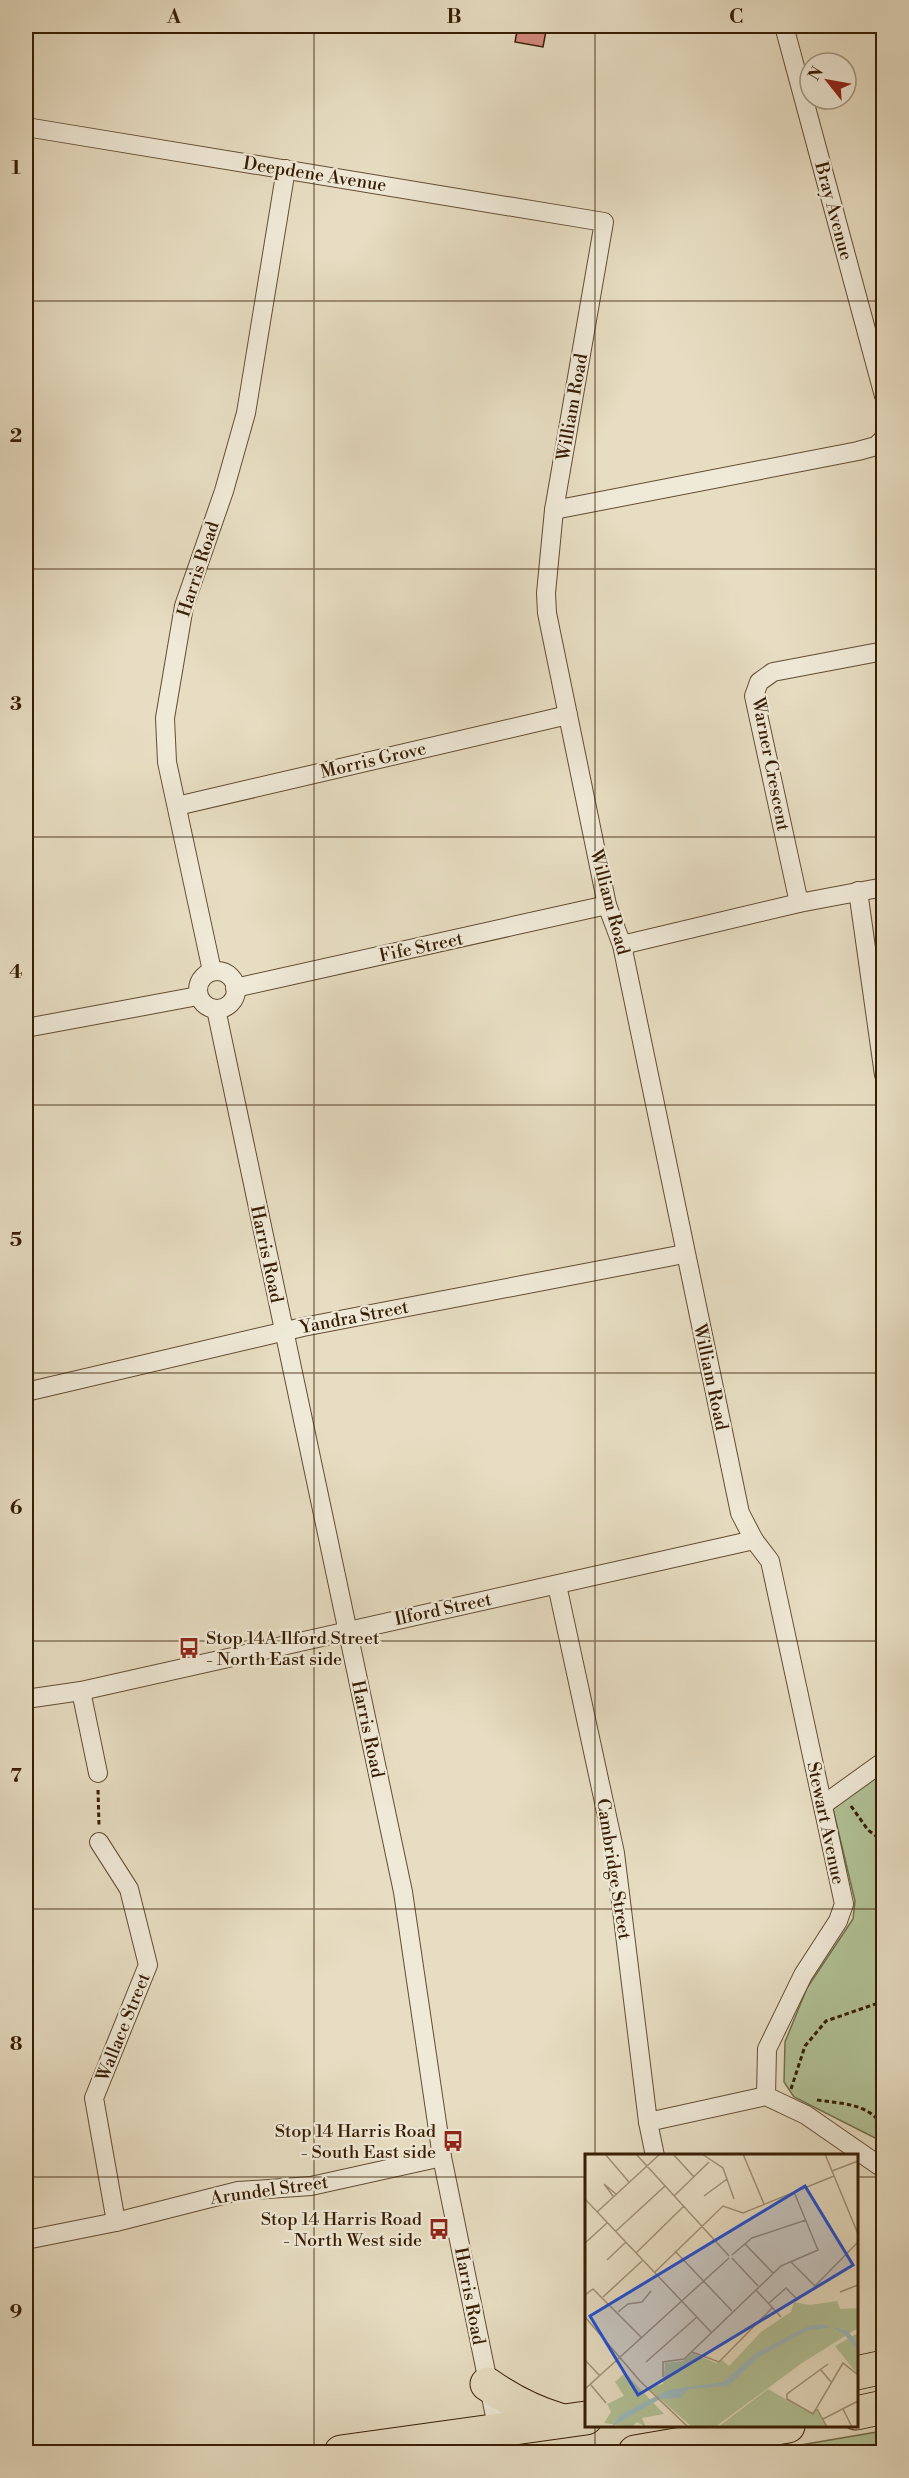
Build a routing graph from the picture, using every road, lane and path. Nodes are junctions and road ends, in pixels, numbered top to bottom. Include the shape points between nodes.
1 (784, 26) edge
2 (26, 127) edge
3 (286, 168) junction
4 (604, 222) joint
5 (884, 396) edge
6 (884, 438) edge
7 (554, 510) junction
8 (884, 651) edge
9 (568, 715) junction
10 (177, 806) junction
11 (884, 887) edge
12 (858, 891) junction
13 (799, 903) junction
14 (607, 906) junction
15 (622, 945) junction
16 (212, 971) junction
17 (236, 988) junction
18 (198, 996) junction
19 (216, 1009) junction
20 (26, 1028) edge
21 (884, 1075) edge
22 (684, 1254) junction
23 (283, 1331) junction
24 (26, 1392) edge
25 (754, 1540) junction
26 (557, 1585) junction
27 (346, 1630) junction
28 (81, 1691) junction
29 (26, 1699) edge
30 (884, 1761) edge
31 (98, 1773) joint
32 (844, 1790) junction
33 (823, 1805) junction
34 (99, 1842) joint
35 (884, 1842) edge
36 (884, 2001) edge
37 (766, 2096) junction
38 (787, 2100) junction
39 (648, 2122) junction
40 (884, 2128) edge
41 (655, 2154) edge
42 (442, 2157) junction
43 (884, 2169) edge
44 (116, 2222) junction
45 (26, 2240) edge
46 (884, 2367) edge
47 (858, 2373) edge
48 (487, 2384) junction
49 (884, 2408) edge
50 (858, 2413) edge
51 (577, 2420) edge
52 (782, 2427) edge
53 (501, 2442) edge
54 (341, 2452) edge
55 (635, 2452) edge

1 - 5 street, Bray Avenue
2 - 3 street, Deepdene Avenue
3 - 4 street, Deepdene Avenue
3 - 10 street, Harris Road via 246,413 184,606 164,739
4 - 7 street, William Road
6 - 7 street via 876,446 858,451
7 - 9 street, William Road via 547,613
8 - 13 street, Warner Crescent via 773,672 759,682 754,696
9 - 10 street, Morris Grove
9 - 14 street, William Road
10 - 16 street, Harris Road
11 - 12 street
12 - 13 street
12 - 21 street
13 - 15 street
14 - 15 street, William Road
14 - 17 street, Fife Street
15 - 22 street, William Road
16 - 17 street via 229,976
16 - 18 street via 204,976
17 - 19 street via 229,1004
18 - 19 street
18 - 20 street
19 - 23 street, Harris Road
22 - 23 street, Yandra Street
22 - 25 street, William Road via 740,1513
23 - 24 street, Yandra Street
23 - 27 street, Harris Road
25 - 26 street, Ilford Street
25 - 33 street, Stewart Avenue via 770,1561
26 - 27 street, Ilford Street
26 - 39 street, Cambridge Street via 615,1853
27 - 28 street, Ilford Street
27 - 42 street, Harris Road via 403,1892
28 - 29 street, Ilford Street
28 - 31 street
30 - 32 street
31 - 34 path
32 - 33 street
32 - 35 path via 855,1814
33 - 37 street, Stewart Avenue via 844,1904 767,2049
34 - 44 street, Wallace Street via 129,1889 148,1965 94,2098
36 - 38 path via 826,2020 805,2046
37 - 38 street
37 - 39 street
38 - 40 path via 855,2106 876,2115
38 - 43 street
39 - 41 street, Cambridge Street
42 - 44 street, Arundel Street via 311,2186 238,2191
42 - 48 street, Harris Road
44 - 45 street, Arundel Street
46 - 47 highway
48 - 51 highway via 525,2408
48 - 53 street, Harris Road
49 - 50 highway
51 - 53 highway
52 - 55 highway
53 - 54 highway

